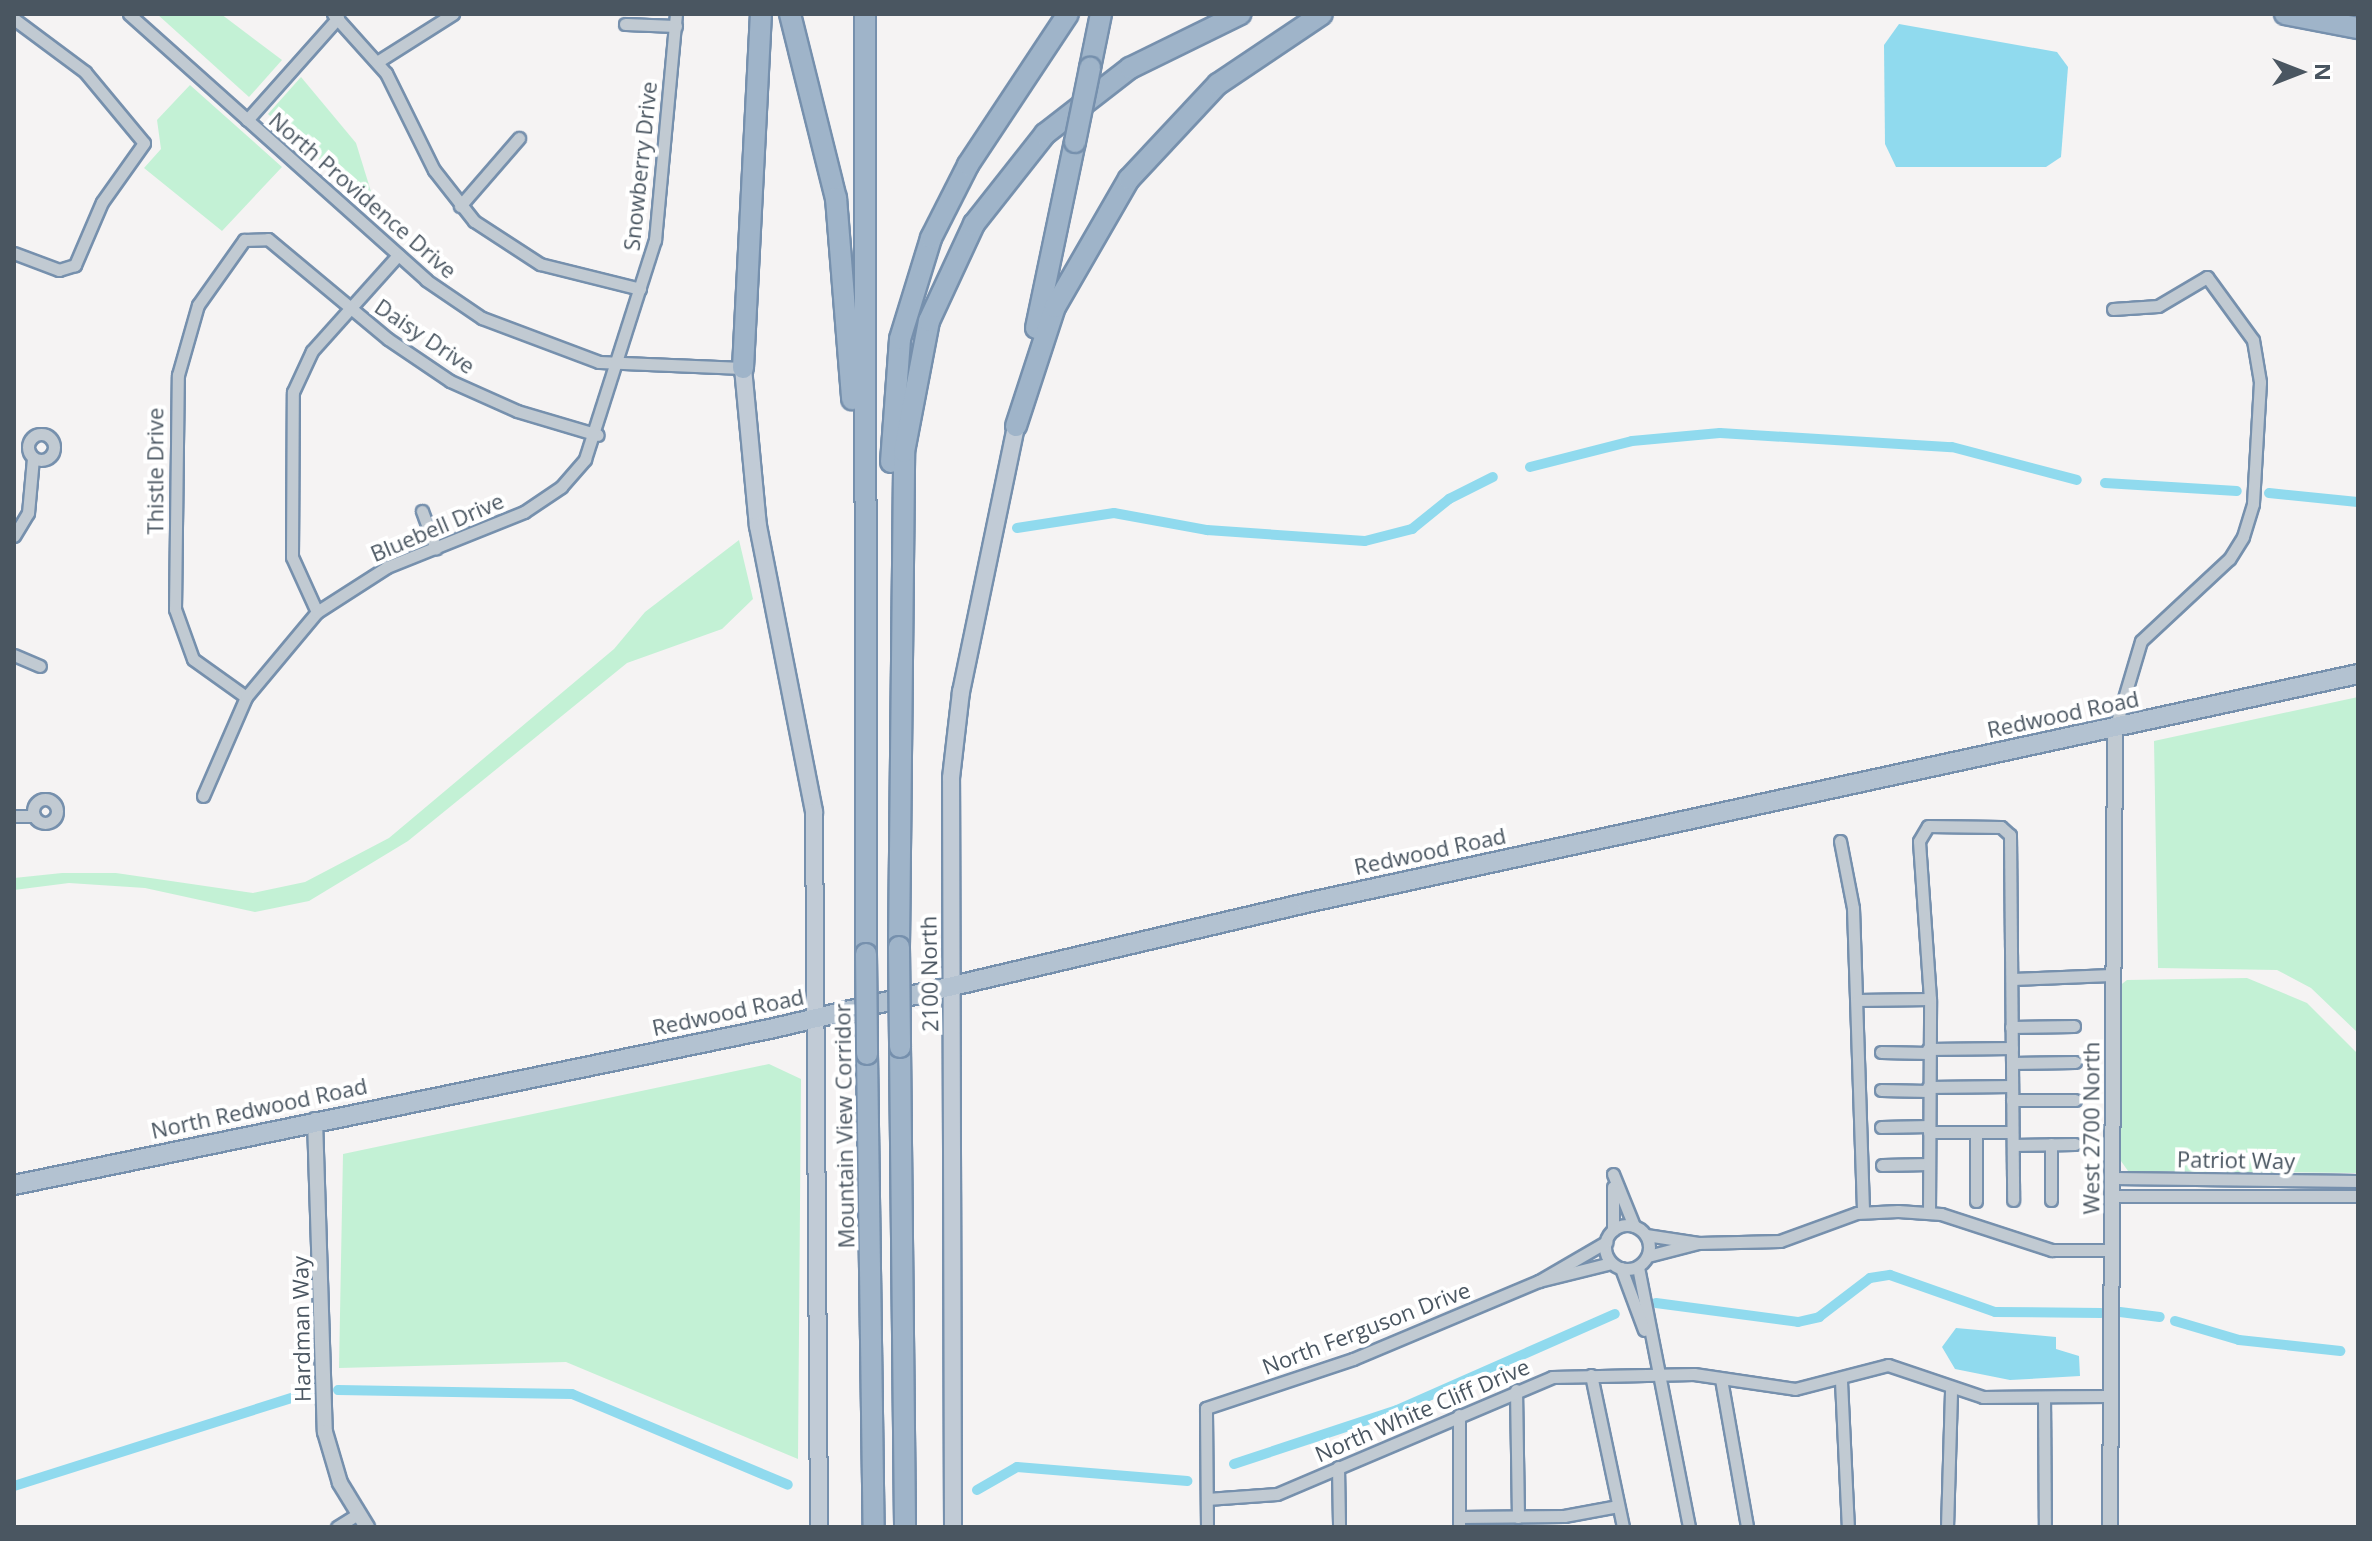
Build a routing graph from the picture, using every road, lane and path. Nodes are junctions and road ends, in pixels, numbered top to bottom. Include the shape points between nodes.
1 (129, 14) edge
2 (453, 14) edge
3 (761, 14) edge
4 (790, 14) edge
5 (865, 14) edge
6 (1068, 14) edge
7 (1101, 14) edge
8 (1240, 14) edge
9 (1322, 14) edge
10 (2285, 14) edge
11 (335, 16) edge
12 (14, 19) edge
13 (676, 20) edge
14 (625, 24) dead end
15 (2358, 28) edge
16 (377, 62) junction
17 (247, 120) junction
18 (519, 138) dead end
19 (460, 206) junction
20 (251, 236) joint
21 (14, 253) edge
22 (398, 255) junction
23 (640, 289) junction
24 (351, 307) junction
25 (2113, 309) dead end
26 (613, 365) junction
27 (743, 368) junction
28 (1016, 426) junction
29 (598, 435) junction
30 (33, 458) dead end
31 (422, 511) dead end
32 (18, 531) edge
33 (436, 549) junction
34 (317, 612) junction
35 (14, 655) edge
36 (40, 666) dead end
37 (2358, 674) edge
38 (246, 697) junction
39 (866, 724) junction
40 (2115, 728) junction
41 (899, 758) junction
42 (203, 796) dead end
43 (14, 816) edge
44 (34, 816) dead end
45 (1840, 841) dead end
46 (2111, 975) junction
47 (2013, 979) junction
48 (951, 987) junction
49 (1930, 999) junction
50 (1857, 1000) junction
51 (815, 1018) junction
52 (2074, 1026) dead end
53 (2011, 1027) junction
54 (2012, 1048) junction
55 (1928, 1051) junction
56 (1881, 1052) dead end
57 (2075, 1062) dead end
58 (2012, 1063) junction
59 (514, 1080) joint
60 (2012, 1086) junction
61 (1928, 1089) junction
62 (1881, 1090) dead end
63 (2012, 1100) junction
64 (2075, 1100) dead end
65 (315, 1120) junction
66 (1881, 1127) dead end
67 (1929, 1129) junction
68 (1976, 1132) junction
69 (2013, 1139) junction
70 (2051, 1144) junction
71 (2075, 1144) dead end
72 (1929, 1164) junction
73 (1882, 1165) dead end
74 (2114, 1178) junction
75 (2358, 1181) edge
76 (14, 1185) edge
77 (2114, 1196) junction
78 (2358, 1196) edge
79 (2013, 1200) dead end
80 (2051, 1200) dead end
81 (1976, 1201) dead end
82 (1863, 1212) junction
83 (1929, 1213) junction
84 (1634, 1226) junction
85 (1613, 1230) junction
86 (1646, 1235) junction
87 (1606, 1242) junction
88 (1698, 1243) junction
89 (2113, 1250) junction
90 (1648, 1256) junction
91 (1616, 1266) junction
92 (1638, 1267) junction
93 (1539, 1281) junction
94 (1647, 1338) junction
95 (1591, 1375) junction
96 (1656, 1379) junction
97 (1721, 1379) junction
98 (1841, 1381) junction
99 (1951, 1389) junction
100 (1516, 1390) junction
101 (2109, 1396) junction
102 (2044, 1397) junction
103 (1459, 1415) junction
104 (1338, 1467) junction
105 (1207, 1499) junction
106 (1618, 1506) junction
107 (358, 1514) junction
108 (1518, 1517) junction
109 (1459, 1522) edge
110 (337, 1527) edge
111 (367, 1527) edge
112 (819, 1527) edge
113 (874, 1527) edge
114 (905, 1527) edge
115 (953, 1527) edge
116 (1207, 1527) edge
117 (1339, 1527) edge
118 (1623, 1527) edge
119 (1689, 1527) edge
120 (1747, 1527) edge
121 (1848, 1527) edge
122 (1947, 1527) edge
123 (2045, 1527) edge
124 (2110, 1527) edge

1 - 17 street, North Providence Drive
2 - 16 street
3 - 27 highway
4 - 39 highway via 824,135 840,230
5 - 39 highway
6 - 41 highway via 954,189 905,314 891,416
7 - 28 highway, bridge
8 - 41 highway via 1130,68 1061,119 1000,186 949,271 921,346 906,424
9 - 28 highway via 1218,84 1129,179 1055,307
10 - 15 highway
11 - 16 street
11 - 17 street
12 - 21 street via 79,65 144,143 107,193 68,270
13 - 14 street
13 - 23 street, Snowberry Drive via 657,229
16 - 19 street
17 - 22 street, North Providence Drive
18 - 19 street
19 - 23 street via 524,257
20 - 24 street, Daisy Drive via 283,249
20 - 38 street, Thistle Drive via 198,305 175,413 179,631 199,667
22 - 24 street
22 - 26 street, North Providence Drive via 502,328
23 - 26 street, Snowberry Drive
24 - 29 street, Daisy Drive via 472,392
24 - 34 street via 306,360 291,403 292,557
25 - 40 street via 2158,306 2207,277 2253,340 2260,382 2253,504 2243,537 2229,559 2141,641
26 - 27 street, North Providence Drive
26 - 29 street, Bluebell Drive
27 - 51 main road via 758,526 812,789
28 - 48 main road, 2100 North via 953,747
29 - 33 street, Bluebell Drive via 552,495
30 - 32 street
31 - 33 street
33 - 34 street, Bluebell Drive via 368,577
34 - 38 street, Bluebell Drive
35 - 36 street
37 - 40 main road, Redwood Road
38 - 42 street, Bluebell Drive
39 - 113 highway, Mountain View Corridor, bridge
40 - 46 street, West 2700 North
40 - 48 main road, Redwood Road
41 - 114 highway, bridge
43 - 44 street
45 - 50 street via 1853,908
46 - 47 street
46 - 74 street, West 2700 North
47 - 49 street via 2010,835 2001,827 1928,826 1919,841
47 - 53 street
48 - 51 main road, Redwood Road
48 - 115 main road, 2100 North
49 - 50 street
49 - 55 street
50 - 82 street
51 - 59 main road, Redwood Road
51 - 112 main road
52 - 53 street
53 - 54 street
54 - 55 street
54 - 58 street
55 - 56 street
55 - 61 street
57 - 58 street
58 - 60 street
59 - 65 main road, North Redwood Road
60 - 61 street
60 - 63 street
61 - 62 street
61 - 67 street
63 - 64 street
63 - 69 street
65 - 76 main road, North Redwood Road
65 - 107 street, Hardman Way via 325,1432
66 - 67 street
67 - 68 street
67 - 72 street
68 - 69 street
68 - 81 street
69 - 70 street
69 - 79 street
70 - 71 street
70 - 80 street
72 - 73 street
72 - 83 street
74 - 75 street, Patriot Way
74 - 77 street, West 2700 North
77 - 78 street, Patriot Way
77 - 89 street, West 2700 North
82 - 83 street
82 - 88 street via 1780,1241
83 - 89 street via 2052,1250
84 - 85 street
84 - 85 street via 1613,1174
84 - 86 street
85 - 87 street
86 - 88 street
86 - 90 street
87 - 91 street
87 - 93 street, North Ferguson Drive
88 - 90 street
89 - 101 street, West 2700 North
90 - 92 street
91 - 92 street
91 - 93 street, North Ferguson Drive
91 - 94 street
92 - 94 street
93 - 105 street, North Ferguson Drive via 1353,1359 1206,1408
94 - 96 street
95 - 96 street, North White Cliff Drive
95 - 100 street, North White Cliff Drive via 1552,1377
95 - 106 street
96 - 97 street, North White Cliff Drive
96 - 119 street
97 - 98 street, North White Cliff Drive via 1783,1389
97 - 120 street
98 - 99 street, North White Cliff Drive via 1897,1366
98 - 121 street
99 - 102 street, North White Cliff Drive
99 - 122 street
100 - 103 street, North White Cliff Drive
100 - 108 street
101 - 102 street, North White Cliff Drive
101 - 124 street, West 2700 North
102 - 123 street
103 - 104 street, North White Cliff Drive
103 - 109 street
104 - 105 street, North White Cliff Drive via 1269,1497
104 - 117 street
105 - 116 street
106 - 108 street
106 - 118 street
107 - 110 street
107 - 111 street, Hardman Way
108 - 109 street

